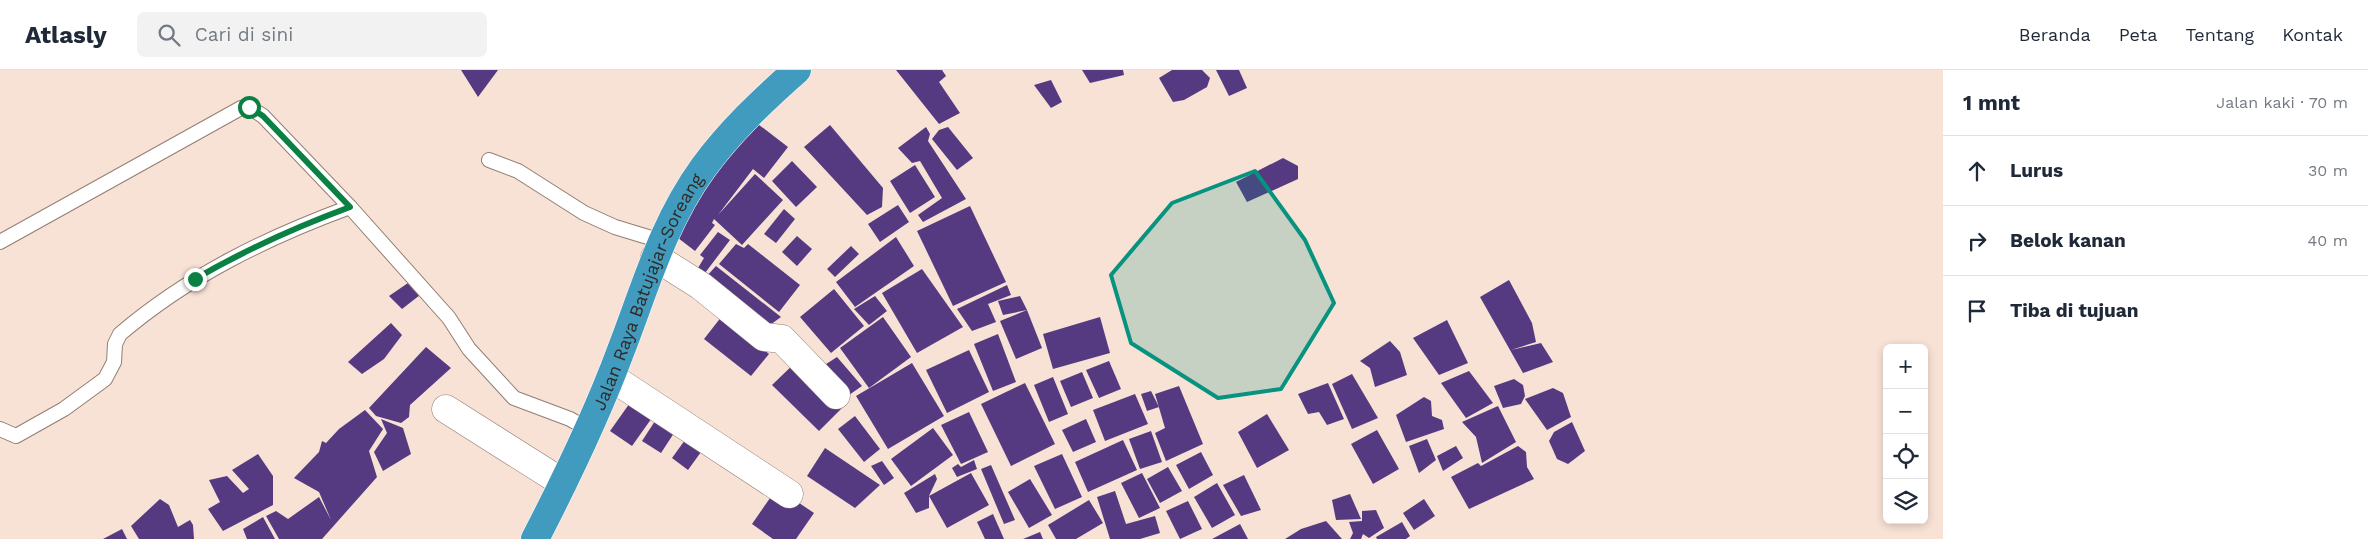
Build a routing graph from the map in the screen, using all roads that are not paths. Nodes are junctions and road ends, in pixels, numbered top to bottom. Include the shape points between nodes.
1 (797, 70) edge
2 (489, 160) dead end
3 (350, 207) junction
4 (0, 242) edge
5 (658, 249) junction
6 (611, 377) junction
7 (836, 395) dead end
8 (446, 409) dead end
9 (580, 425) junction
10 (0, 429) edge
11 (563, 484) junction
12 (789, 494) dead end
13 (535, 539) edge

1 - 5 highway, Jalan Raya Batujajar-Soreang via 750,112 703,168
2 - 5 lane via 518,171 584,213
3 - 4 lane via 263,116 249,107 240,108
3 - 9 lane via 450,318 469,348 514,398
3 - 10 lane via 254,246 195,279 120,334 114,362 105,380 64,409 16,436
5 - 6 highway, Jalan Raya Batujajar-Soreang
5 - 7 street via 764,337 782,339
6 - 9 highway, Jalan Raya Batujajar-Soreang
6 - 12 street
8 - 11 street
9 - 11 highway, Jalan Raya Batujajar-Soreang
11 - 13 highway, Jalan Raya Batujajar-Soreang

